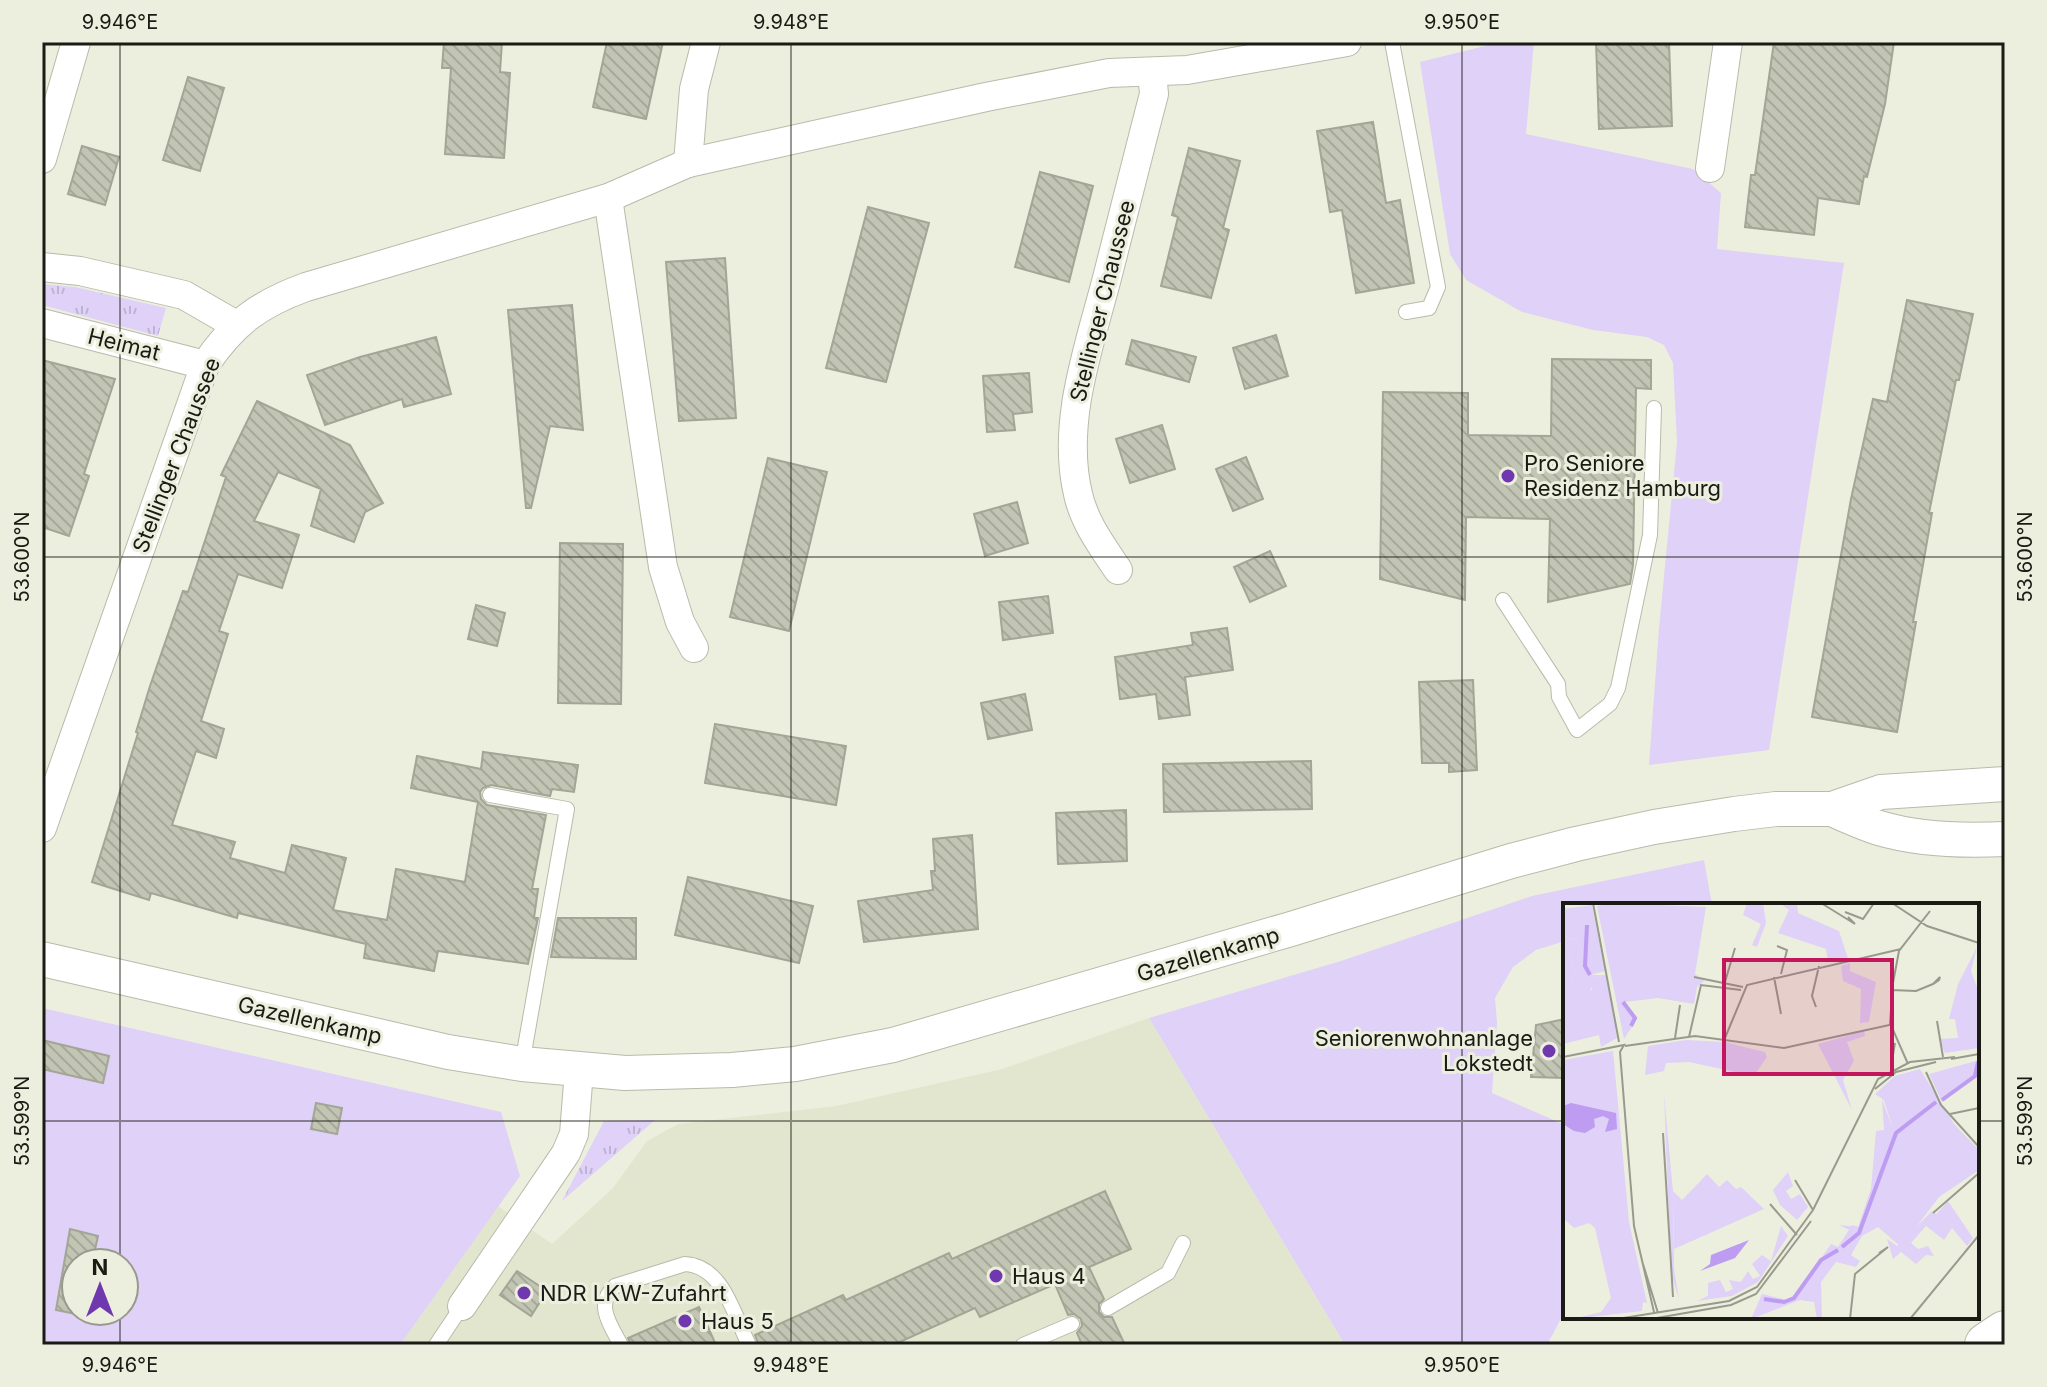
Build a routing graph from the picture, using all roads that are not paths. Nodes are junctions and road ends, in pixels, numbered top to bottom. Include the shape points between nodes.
1 (76, 42) edge
2 (706, 42) edge
3 (1347, 42) edge
4 (1392, 42) edge
5 (1728, 42) edge
6 (1152, 72) junction
7 (42, 159) edge
8 (688, 163) junction
9 (1710, 168) dead end
10 (608, 198) junction
11 (42, 267) edge
12 (1406, 312) dead end
13 (42, 323) edge
14 (236, 325) junction
15 (205, 365) junction
16 (1654, 408) dead end
17 (1118, 570) dead end
18 (1503, 600) dead end
19 (694, 648) dead end
20 (2005, 784) edge
21 (490, 795) dead end
22 (1832, 809) junction
23 (42, 828) edge
24 (2005, 839) edge
25 (42, 959) edge
26 (522, 1064) junction
27 (579, 1071) junction
28 (1183, 1243) dead end
29 (462, 1306) joint
30 (1108, 1308) dead end
31 (1072, 1324) dead end
32 (2005, 1333) edge
33 (438, 1344) edge
34 (621, 1345) edge
35 (749, 1345) edge
36 (1023, 1345) edge
37 (1987, 1345) edge

1 - 7 street
2 - 8 street via 694,89
3 - 6 street, Stellinger Chaussee
4 - 12 lane via 1438,287 1429,308
5 - 9 street
6 - 8 street, Stellinger Chaussee via 1109,73 986,97
6 - 17 street, Stellinger Chaussee via 1154,94 1080,383 1073,437 1077,491 1088,524
8 - 10 street, Stellinger Chaussee
10 - 14 street, Stellinger Chaussee via 306,287 278,297
10 - 19 street via 663,567
11 - 14 street via 184,295
13 - 15 street, Heimat
14 - 15 street, Stellinger Chaussee
15 - 23 street, Stellinger Chaussee
16 - 18 lane via 1650,535 1618,688 1610,704 1577,730 1559,697 1558,684
20 - 22 street, Gazellenkamp via 1881,792
21 - 26 lane via 567,809
22 - 24 street, Gazellenkamp via 1880,829 1960,840
22 - 27 street, Gazellenkamp via 1734,814 1576,844 893,1045 732,1070
25 - 26 street, Gazellenkamp via 448,1052
26 - 27 street, Gazellenkamp
27 - 29 street via 574,1134 566,1153
28 - 30 lane via 1168,1273
29 - 33 lane
31 - 36 lane
32 - 37 main road
34 - 35 lane via 605,1310 609,1292 696,1264 714,1275

